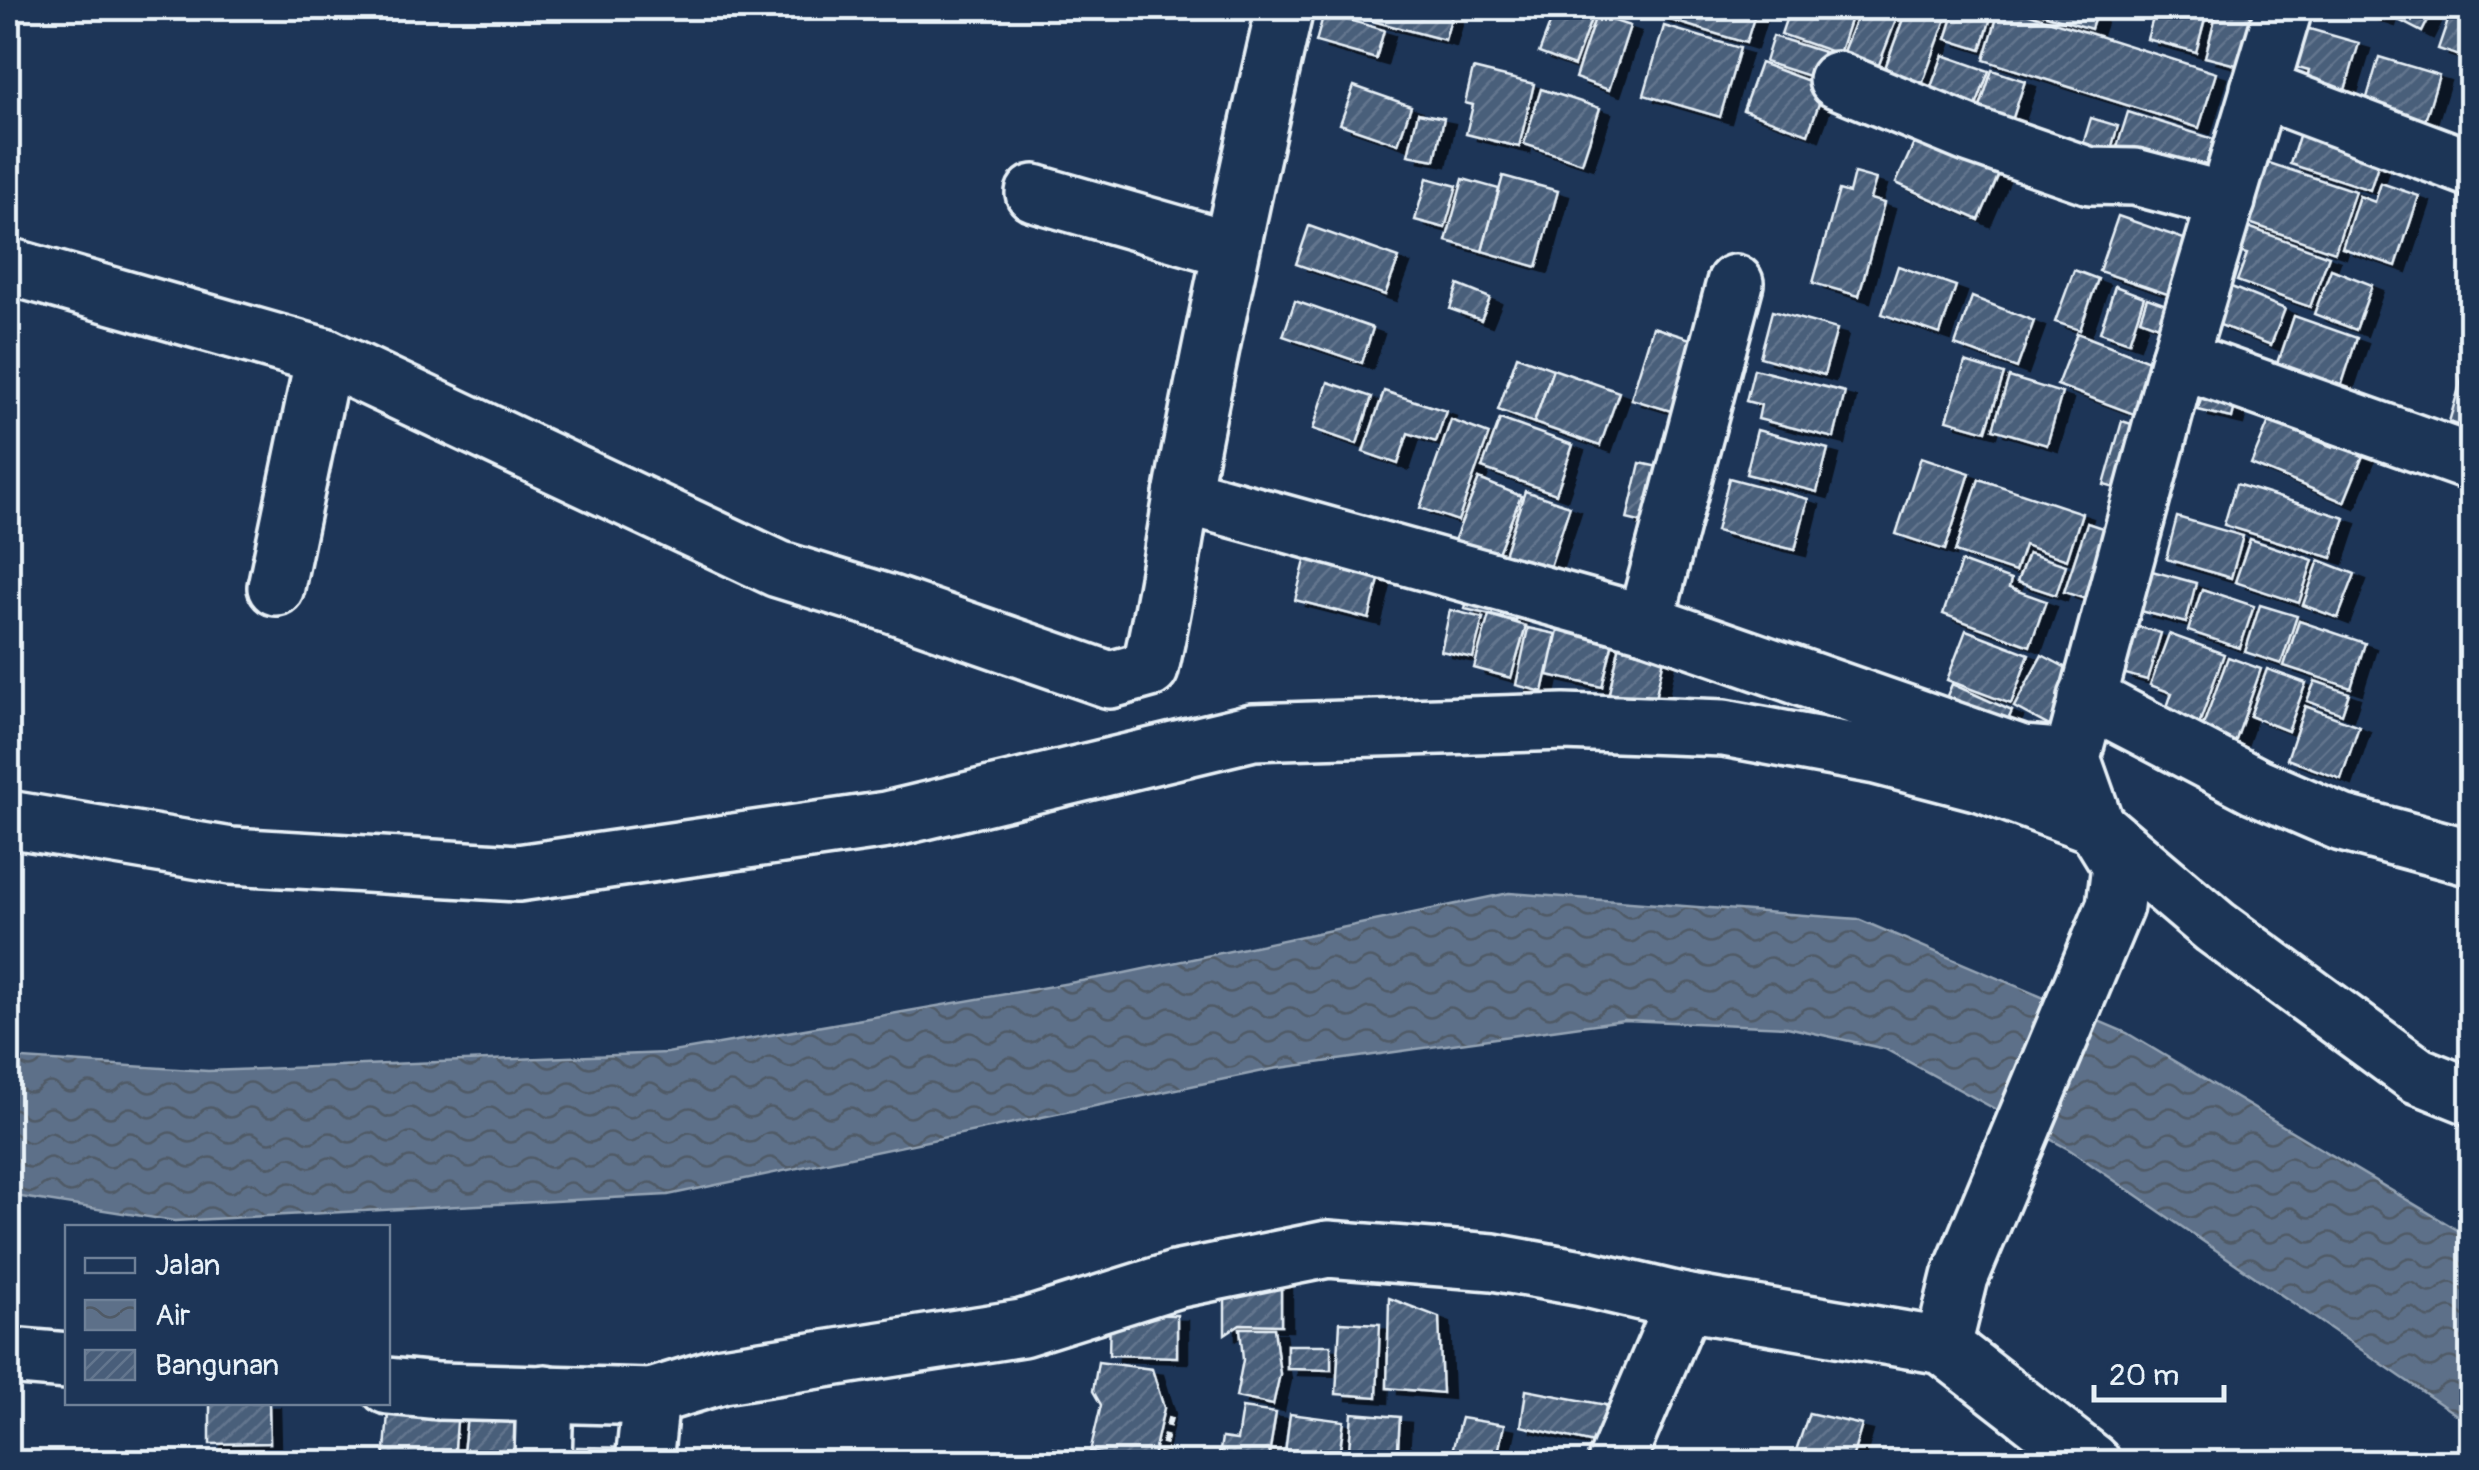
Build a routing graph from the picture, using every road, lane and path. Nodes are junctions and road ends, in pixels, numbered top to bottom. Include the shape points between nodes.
1 (1285, 8) edge
2 (2284, 8) edge
3 (1837, 80) dead end
4 (2259, 89) junction
5 (2472, 169) edge
6 (1034, 193) dead end
7 (2227, 200) junction
8 (1230, 249) junction
9 (8, 266) edge
10 (1736, 283) dead end
11 (324, 356) junction
12 (2180, 360) junction
13 (2472, 463) edge
14 (1182, 495) junction
15 (276, 587) dead end
16 (1646, 624) junction
17 (2087, 698) junction
18 (2072, 758) junction
19 (8, 819) edge
20 (2096, 826) junction
21 (2472, 858) edge
22 (2472, 1097) edge
23 (1684, 1302) junction
24 (1943, 1346) junction
25 (8, 1357) edge
26 (65, 1361) edge
27 (390, 1386) edge
28 (545, 1393) junction
29 (651, 1397) junction
30 (1172, 1410) dead end
31 (543, 1462) edge
32 (644, 1462) edge
33 (1159, 1462) edge
34 (1616, 1462) edge
35 (2092, 1462) edge

1 - 8 street
2 - 4 street
3 - 7 street via 2090,176 2135,177
4 - 5 street
4 - 7 street
6 - 8 street
7 - 12 street
8 - 14 street
9 - 11 street
10 - 16 street
11 - 14 street via 778,568 1110,680 1150,669
11 - 15 street
12 - 13 street
12 - 17 street
14 - 16 street
16 - 18 street via 2022,754
17 - 18 street
17 - 21 street via 2342,823
18 - 20 street
19 - 20 street via 231,856 518,873 887,820 1253,732 1564,722 1724,728 1876,756 1984,784
20 - 22 street via 2215,927 2416,1076
20 - 24 street via 2120,865 2115,906 1960,1278
23 - 24 street
23 - 29 street via 1492,1262 1328,1249 1175,1280 1022,1328 724,1375
23 - 34 street
24 - 35 street
25 - 26 street
27 - 28 street
28 - 29 street
28 - 31 street
29 - 32 street
30 - 33 path

